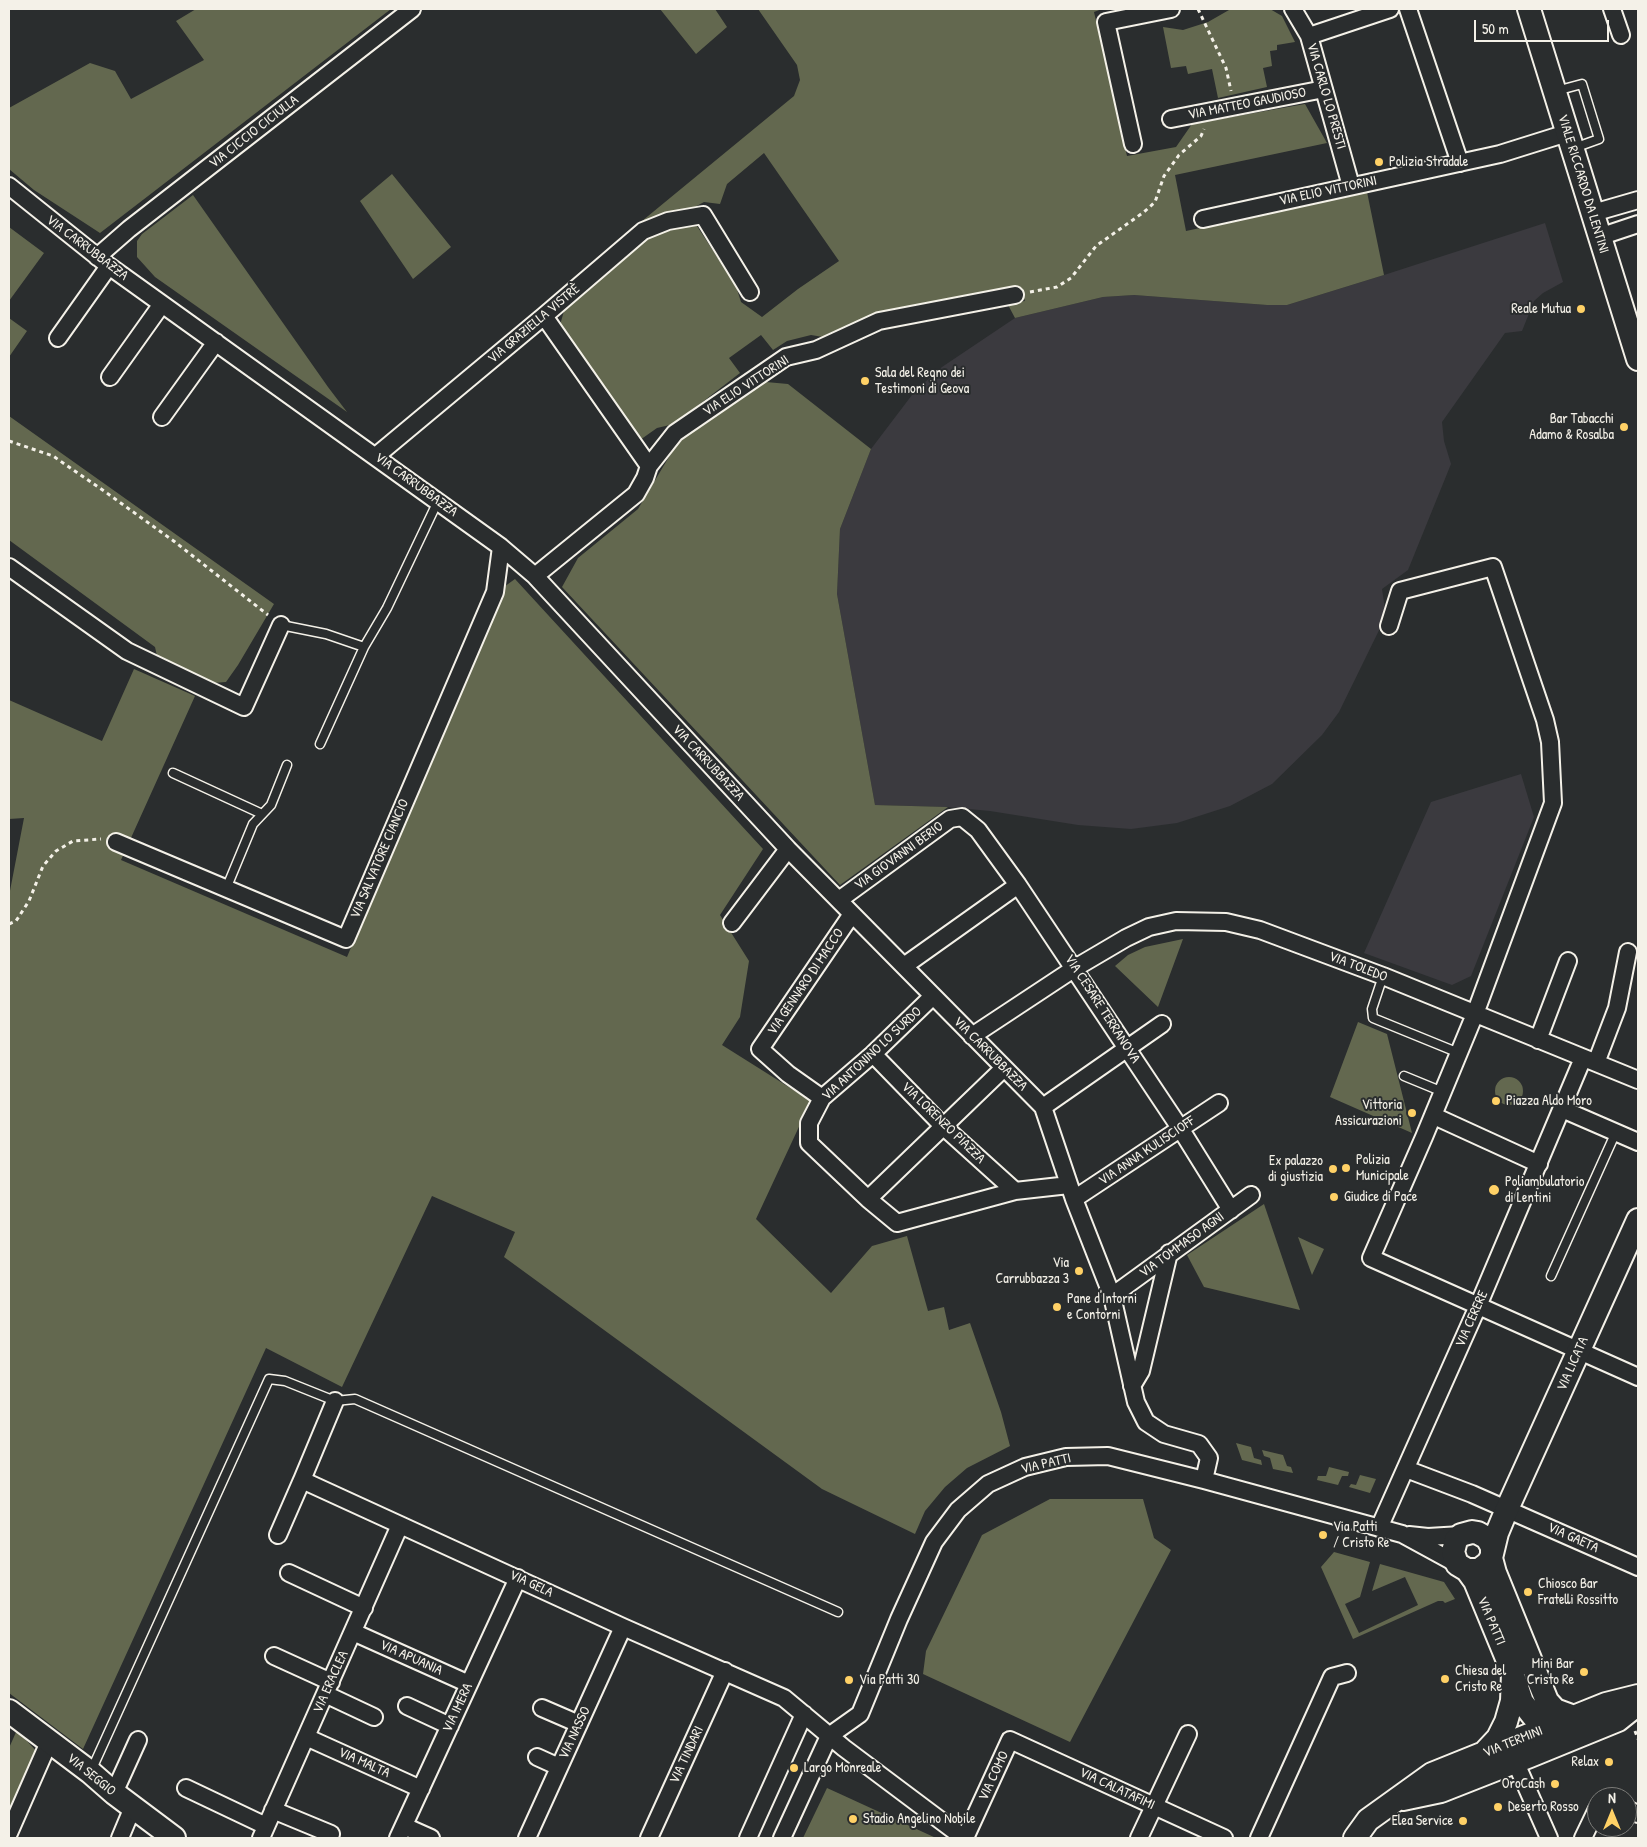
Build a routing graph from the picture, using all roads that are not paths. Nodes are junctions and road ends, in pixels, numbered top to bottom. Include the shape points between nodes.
1 (412, 9) edge
2 (1171, 9) edge
3 (1293, 9) edge
4 (1390, 9) edge
5 (1408, 9) edge
6 (1529, 9) edge
7 (1612, 9) edge
8 (1621, 35) dead end
9 (1309, 36) junction
10 (1324, 89) junction
11 (1555, 92) junction
12 (1171, 119) dead end
13 (1570, 140) junction
14 (1133, 144) dead end
15 (1460, 163) junction
16 (9, 186) edge
17 (1351, 186) junction
18 (1638, 200) edge
19 (1593, 213) junction
20 (1204, 218) dead end
21 (1638, 224) edge
22 (1599, 237) junction
23 (103, 262) junction
24 (750, 292) dead end
25 (1014, 295) road end
26 (162, 304) junction
27 (544, 316) junction
28 (58, 338) dead end
29 (216, 342) junction
30 (1638, 359) edge
31 (110, 377) dead end
32 (162, 417) dead end
33 (376, 456) junction
34 (649, 466) junction
35 (438, 501) junction
36 (501, 546) junction
37 (9, 567) edge
38 (535, 576) junction
39 (281, 625) joint
40 (1389, 626) dead end
41 (364, 647) junction
42 (320, 744) dead end
43 (287, 765) dead end
44 (174, 774) dead end
45 (262, 814) junction
46 (962, 816) joint
47 (116, 842) road end
48 (788, 849) junction
49 (1018, 885) junction
50 (226, 889) junction
51 (839, 900) junction
52 (852, 914) junction
53 (732, 923) dead end
54 (1628, 952) dead end
55 (1568, 961) dead end
56 (904, 966) junction
57 (1075, 968) junction
58 (1383, 976) junction
59 (933, 996) junction
60 (1475, 1014) junction
61 (1162, 1024) dead end
62 (972, 1036) junction
63 (1538, 1040) junction
64 (1127, 1048) junction
65 (1459, 1053) junction
66 (873, 1054) junction
67 (1590, 1061) junction
68 (1004, 1068) junction
69 (1404, 1076) dead end
70 (1638, 1080) edge
71 (1443, 1092) junction
72 (822, 1098) junction
73 (1219, 1103) dead end
74 (1043, 1108) junction
75 (1562, 1109) junction
76 (1434, 1116) junction
77 (944, 1127) junction
78 (1180, 1128) junction
79 (1616, 1132) junction
80 (1638, 1142) edge
81 (1539, 1164) junction
82 (1015, 1191) junction
83 (1072, 1192) junction
84 (1251, 1195) dead end
85 (868, 1199) junction
86 (1231, 1210) junction
87 (1638, 1220) edge
88 (1169, 1253) junction
89 (1551, 1276) dead end
90 (1112, 1296) junction
91 (1478, 1306) junction
92 (1579, 1350) junction
93 (1638, 1377) edge
94 (1132, 1386) junction
95 (335, 1401) junction
96 (1406, 1469) junction
97 (302, 1480) junction
98 (1204, 1480) junction
99 (1507, 1509) junction
100 (400, 1525) junction
101 (1378, 1528) junction
102 (1402, 1534) junction
103 (1469, 1534) junction
104 (278, 1535) dead end
105 (1492, 1555) junction
106 (1462, 1567) junction
107 (1638, 1567) edge
108 (289, 1573) dead end
109 (518, 1578) junction
110 (364, 1608) junction
111 (838, 1612) dead end
112 (624, 1627) junction
113 (353, 1632) junction
114 (274, 1656) dead end
115 (726, 1671) junction
116 (1347, 1672) dead end
117 (1513, 1672) junction
118 (469, 1684) junction
119 (328, 1688) junction
120 (1638, 1696) edge
121 (1547, 1701) junction
122 (1638, 1704) edge
123 (407, 1706) dead end
124 (542, 1708) dead end
125 (804, 1714) junction
126 (374, 1717) dead end
127 (11, 1719) edge
128 (579, 1724) junction
129 (450, 1726) junction
130 (1574, 1727) junction
131 (1188, 1734) dead end
132 (829, 1736) junction
133 (306, 1737) junction
134 (1548, 1738) junction
135 (138, 1740) dead end
136 (1010, 1740) joint
137 (50, 1742) junction
138 (1510, 1742) junction
139 (1483, 1754) joint
140 (537, 1757) dead end
141 (560, 1767) junction
142 (90, 1772) junction
143 (186, 1788) dead end
144 (421, 1789) junction
145 (114, 1793) junction
146 (1394, 1800) junction
147 (1154, 1806) junction
148 (133, 1807) junction
149 (273, 1810) junction
150 (264, 1832) edge
151 (401, 1832) edge
152 (9, 1834) edge
153 (331, 1834) dead end
154 (15, 1838) edge
155 (120, 1838) edge
156 (174, 1838) edge
157 (431, 1838) edge
158 (527, 1838) edge
159 (649, 1838) edge
160 (748, 1838) edge
161 (782, 1838) edge
162 (964, 1838) edge
163 (1139, 1838) edge
164 (1224, 1838) edge
165 (1259, 1838) edge
166 (1355, 1838) edge
167 (1549, 1838) edge

1 - 23 street, VIA CICCIO CICIULLA via 130,229
2 - 14 street via 1106,22
3 - 9 street, VIA CARLO LO PRESTI
4 - 9 street
5 - 15 street
6 - 11 street, VIALE RICCARDO DA LENTINI
7 - 8 street
9 - 10 street, VIA CARLO LO PRESTI
10 - 12 street, VIA MATTEO GAUDIOSO
10 - 17 street, VIA CARLO LO PRESTI
11 - 13 street, VIALE RICCARDO DA LENTINI
11 - 13 lane via 1582,84 1599,139
13 - 15 street, VIA ELIO VITTORINI
13 - 19 street, VIALE RICCARDO DA LENTINI
15 - 17 street, VIA ELIO VITTORINI
16 - 23 street, VIA CARRUBBAZZA
17 - 20 street, VIA ELIO VITTORINI
18 - 19 street
19 - 22 street, VIALE RICCARDO DA LENTINI
21 - 22 street
22 - 30 street, VIALE RICCARDO DA LENTINI
23 - 26 street, VIA CARRUBBAZZA
23 - 28 street, VIA CICCIO CICIULLA
24 - 27 street, VIA GRAZIELLA VISTRÈ via 702,215 668,221 643,230
25 - 34 street, VIA ELIO VITTORINI via 879,321 816,350 786,357 675,433
26 - 29 street, VIA CARRUBBAZZA
26 - 31 street
27 - 33 street, VIA GRAZIELLA VISTRÈ
27 - 34 street
29 - 32 street
29 - 33 street, VIA CARRUBBAZZA
33 - 35 street, VIA CARRUBBAZZA
34 - 38 street, VIA ELIO VITTORINI via 636,494
35 - 36 street, VIA CARRUBBAZZA
35 - 41 lane via 387,608
36 - 38 street, VIA CARRUBBAZZA
36 - 50 street, VIA SALVATORE CIANCIO via 495,592 346,939
37 - 39 street via 127,652 244,707
38 - 48 street, VIA CARRUBBAZZA
39 - 41 lane via 326,634
40 - 60 street via 1400,591 1493,567 1550,742 1553,803
41 - 42 lane
43 - 45 lane via 271,805
44 - 45 lane
45 - 50 lane via 253,824
46 - 49 street, VIA CESARE TERRANOVA via 978,830
46 - 51 street, VIA GIOVANNI BERIO via 950,819
47 - 50 street, VIA SALVATORE CIANCIO
48 - 51 street, VIA CARRUBBAZZA
48 - 53 street
49 - 56 street
49 - 57 street, VIA CESARE TERRANOVA
51 - 52 street, VIA CARRUBBAZZA
52 - 56 street, VIA CARRUBBAZZA
52 - 72 street, VIA GENNARO DI MACCO via 760,1049
54 - 67 street, VIA CERERE via 1617,1008
55 - 63 street
56 - 59 street, VIA CARRUBBAZZA
57 - 58 street, VIA TOLEDO via 1149,927 1201,921 1226,922 1260,930
57 - 62 street, VIA TOLEDO
57 - 64 street, VIA CESARE TERRANOVA
58 - 60 street, VIA TOLEDO
58 - 65 lane via 1372,1009 1373,1018
59 - 62 street, VIA CARRUBBAZZA
59 - 66 street, VIA ANTONINO LO SURDO
60 - 63 street, VIA TOLEDO
60 - 65 street
61 - 64 street
62 - 68 street, VIA CARRUBBAZZA
63 - 67 street, VIA TOLEDO
64 - 74 street
64 - 78 street, VIA CESARE TERRANOVA
65 - 71 street
66 - 72 street, VIA ANTONINO LO SURDO
66 - 77 street, VIA LORENZO PIAZZA
67 - 70 street, VIA TOLEDO
67 - 75 street, VIA CERERE
68 - 74 street, VIA CARRUBBAZZA
68 - 77 street
69 - 71 lane
71 - 76 street
72 - 85 street, VIA ANTONINO LO SURDO via 809,1123 809,1143
73 - 78 street, VIA ANNA KULISCIOFF
74 - 83 street, VIA CARRUBBAZZA
75 - 79 street
75 - 81 street, VIA CERERE
76 - 81 street
76 - 91 street via 1371,1258
77 - 82 street, VIA LORENZO PIAZZA
77 - 85 street
78 - 83 street, VIA ANNA KULISCIOFF
78 - 86 street, VIA CESARE TERRANOVA
79 - 80 street
79 - 89 lane
81 - 91 street, VIA CERERE
82 - 83 street
82 - 85 street via 897,1224
83 - 90 street, VIA CARRUBBAZZA
84 - 86 street, VIA TOMMASO AGNI
86 - 88 street, VIA TOMMASO AGNI
87 - 92 street, VIA LICATA
88 - 90 street, VIA TOMMASO AGNI
88 - 94 street via 1141,1372
90 - 94 street, VIA CARRUBBAZZA
91 - 92 street
91 - 96 street, VIA CERERE
92 - 93 street
92 - 99 street, VIA LICATA
94 - 98 street, VIA CARRUBBAZZA via 1146,1422 1164,1434 1199,1444 1210,1458
95 - 97 street
95 - 111 lane via 354,1399
95 - 142 lane via 286,1381 270,1379
96 - 99 street, VIA GAETA
96 - 101 street, VIA CERERE
97 - 100 street, VIA GELA
97 - 104 street
98 - 101 street, VIA PATTI
98 - 132 street, VIA PATTI via 1108,1456 1066,1457 1025,1467 988,1484 958,1510 934,1542 860,1714
99 - 103 street via 1489,1526
99 - 105 street, VIA LICATA
99 - 107 street, VIA GAETA
100 - 109 street, VIA GELA
100 - 110 street, VIA ERACLEA
101 - 102 street, VIA PATTI
102 - 103 street via 1428,1537
102 - 106 street
103 - 105 street via 1482,1535 1490,1542
103 - 106 street via 1456,1540 1453,1552
105 - 106 street via 1479,1570
105 - 121 street, VIA PATTI via 1495,1573
106 - 117 street, VIA PATTI via 1475,1581
108 - 110 street
109 - 112 street, VIA GELA
109 - 118 street, VIA IMERA
110 - 113 street, VIA ERACLEA
112 - 115 street, VIA GELA
112 - 128 street, VIA NASSO
113 - 118 street, VIA APUANIA
113 - 119 street, VIA ERACLEA
114 - 119 street
115 - 125 street, VIA GELA via 784,1698
115 - 159 street, VIA TINDARI
116 - 165 street via 1332,1677
117 - 134 street via 1522,1702
117 - 138 street, VIA PATTI
118 - 129 street, VIA IMERA
119 - 126 street
119 - 133 street, VIA ERACLEA
120 - 130 street, VIA TERMINI via 1606,1704
121 - 130 street
121 - 134 street, VIA PATTI
122 - 130 street, VIA TERMINI via 1618,1720
123 - 129 street
124 - 128 street
125 - 132 street, VIA GELA
125 - 160 street
127 - 137 street, VIA SEGGIO
128 - 141 street, VIA NASSO
129 - 144 street, VIA IMERA
130 - 134 street, VIA TERMINI
131 - 147 street
132 - 161 street
132 - 162 street, VIA GELA
133 - 144 street, VIA MALTA
133 - 149 street, VIA ERACLEA
134 - 138 street, VIA TERMINI
135 - 145 street
136 - 147 street, VIA CALATAFIMI
136 - 162 street, VIA COMO
137 - 142 street, VIA SEGGIO
137 - 152 street
138 - 139 street, VIA PATTI via 1498,1738
138 - 146 street, VIA TERMINI via 1441,1791
138 - 167 street
139 - 146 street, VIA TERMINI via 1432,1774
140 - 141 street
141 - 158 street, VIA NASSO
142 - 145 street, VIA SEGGIO
143 - 150 street
144 - 151 street, VIA IMERA
145 - 148 street, VIA SEGGIO
146 - 166 street, VIA TERMINI via 1368,1820
147 - 163 street
147 - 164 street, VIA CALATAFIMI
148 - 155 street
148 - 156 street, VIA SEGGIO
149 - 150 street, VIA ERACLEA
149 - 153 street
151 - 157 street
152 - 154 street

